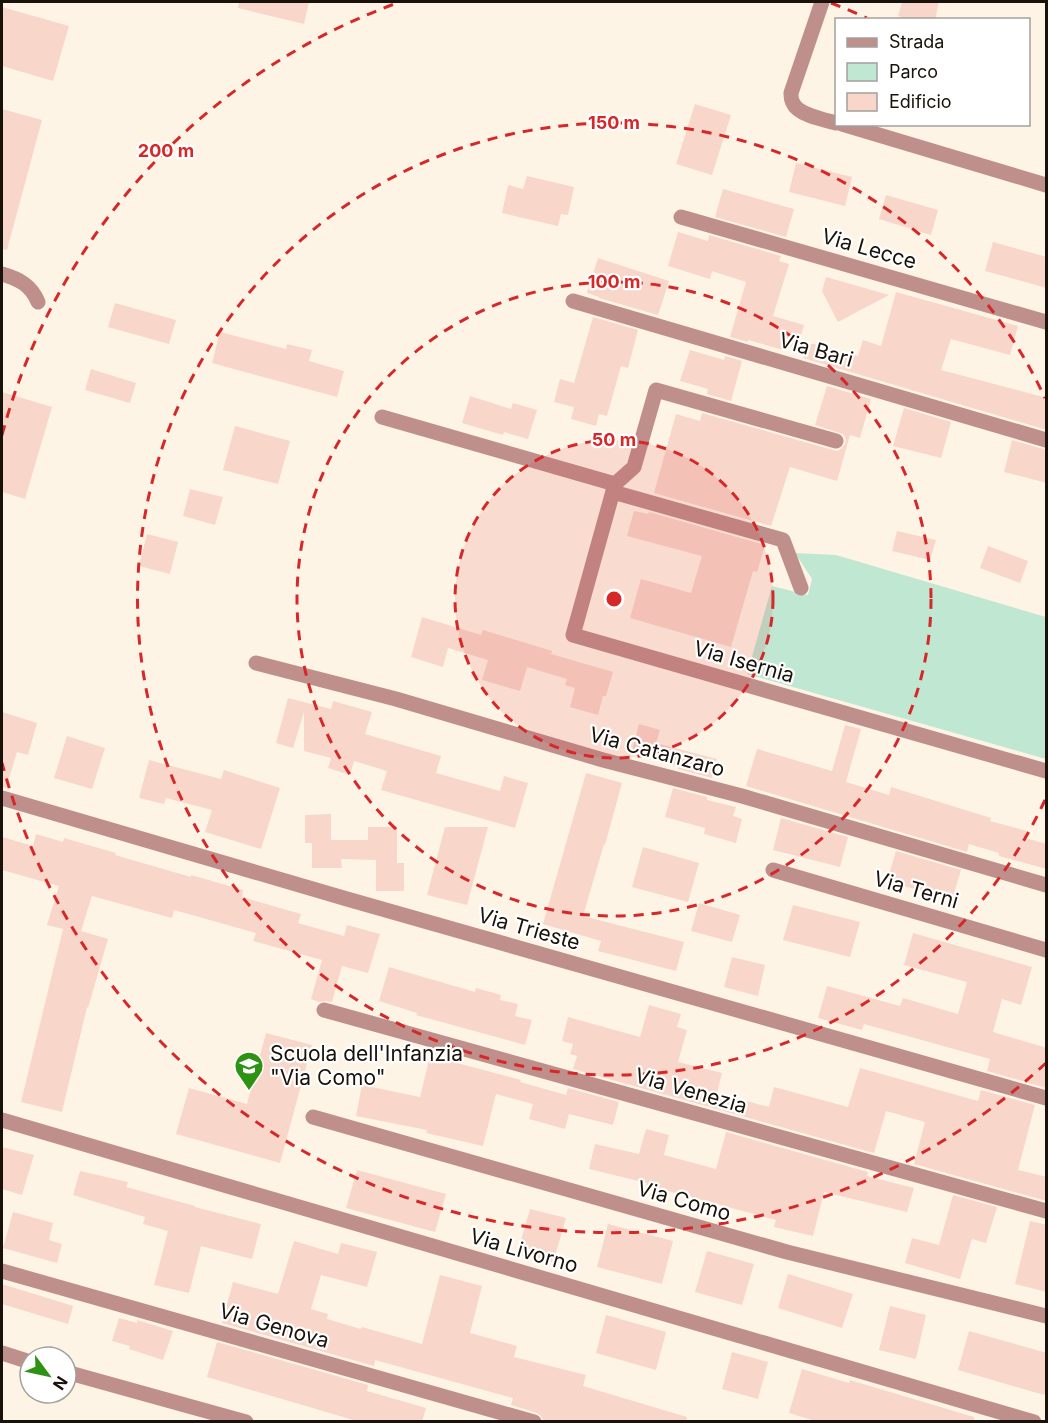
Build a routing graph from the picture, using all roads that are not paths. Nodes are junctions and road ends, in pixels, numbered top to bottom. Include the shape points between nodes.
1 (822, 2) edge
2 (835, 122) edge
3 (849, 126) edge
4 (1047, 185) edge
5 (681, 217) dead end
6 (2, 274) edge
7 (38, 302) dead end
8 (573, 302) dead end
9 (1047, 322) edge
10 (382, 417) dead end
11 (1047, 440) edge
12 (836, 441) dead end
13 (614, 488) junction
14 (801, 588) dead end
15 (256, 663) dead end
16 (1047, 771) edge
17 (2, 798) edge
18 (773, 870) dead end
19 (1047, 885) edge
20 (1047, 950) edge
21 (324, 1010) dead end
22 (1047, 1098) edge
23 (313, 1117) dead end
24 (2, 1120) edge
25 (1047, 1211) edge
26 (2, 1271) edge
27 (1047, 1316) edge
28 (2, 1353) edge
29 (18, 1358) edge
30 (78, 1375) edge
31 (246, 1422) edge
32 (534, 1422) edge
33 (1034, 1422) edge

1 - 2 street via 791,93 793,104 801,111
3 - 4 street
5 - 9 street, Via Lecce
6 - 7 street via 24,282
8 - 11 street, Via Bari
10 - 13 street
12 - 13 street, Via Isernia via 656,390 634,467
13 - 14 street via 783,540
13 - 16 street, Via Isernia via 573,634
15 - 19 street, Via Catanzaro via 742,796
17 - 22 street, Via Trieste
18 - 20 street, Via Terni
21 - 25 street, Via Venezia
23 - 27 street, Via Como via 787,1252
24 - 33 street, Via Livorno
26 - 32 street, Via Genova
28 - 29 street
30 - 31 street

